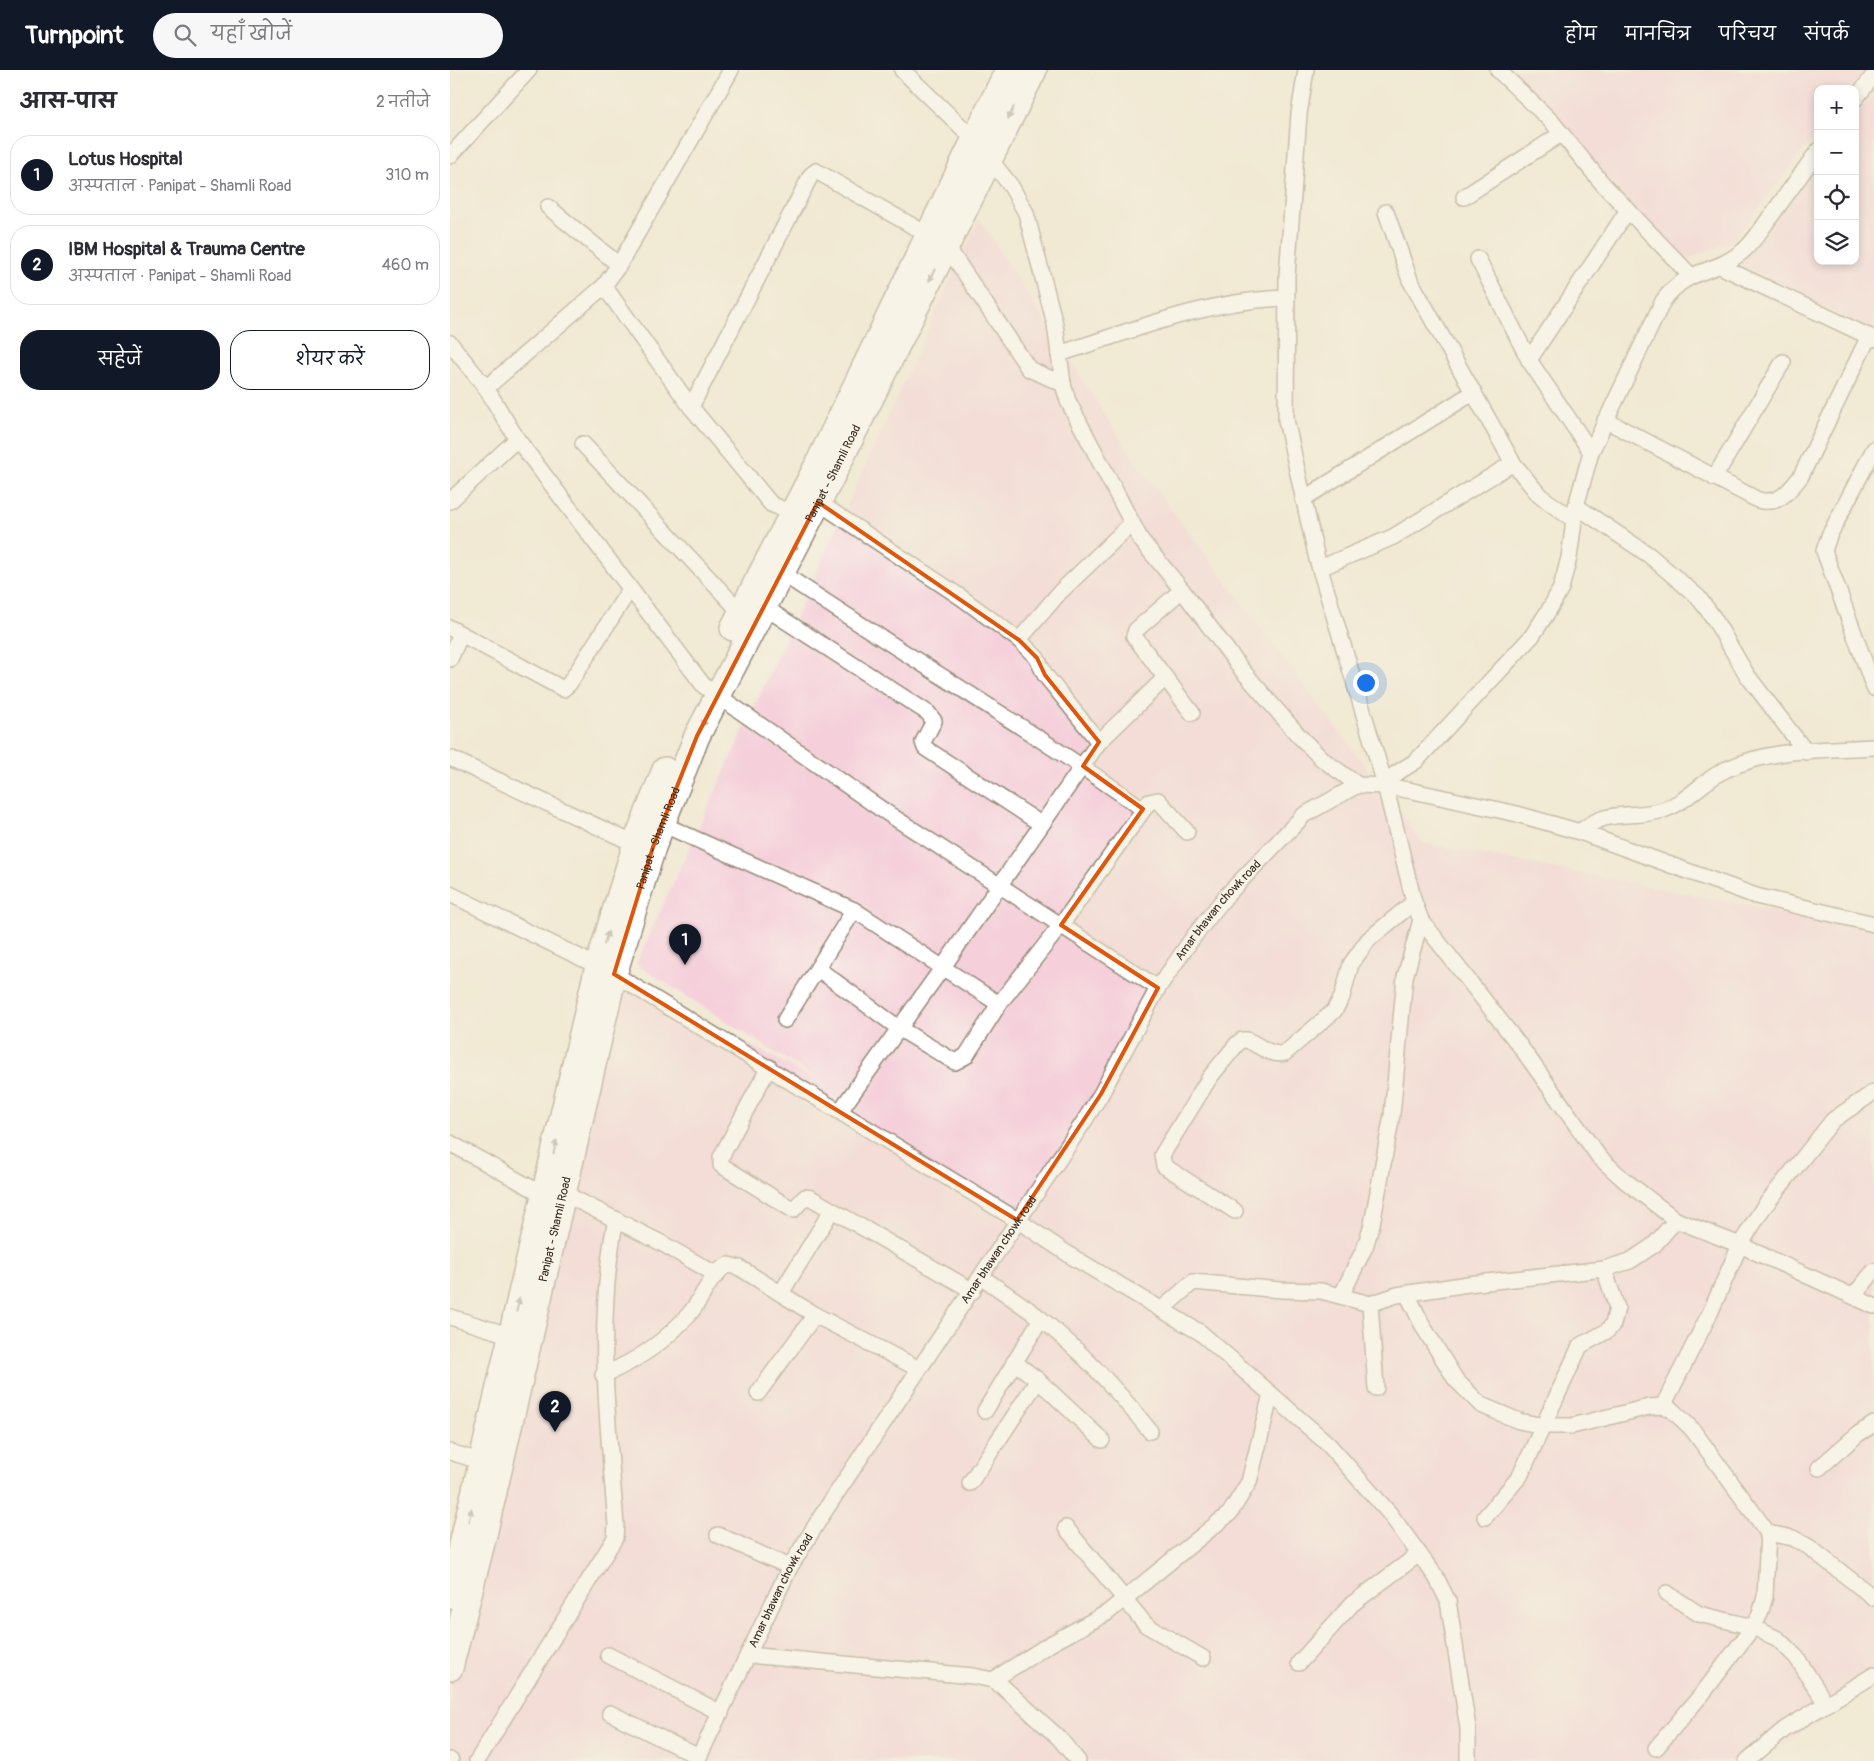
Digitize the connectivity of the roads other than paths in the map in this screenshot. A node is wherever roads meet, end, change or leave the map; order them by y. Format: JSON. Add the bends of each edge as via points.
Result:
{"nodes":[{"id":1,"x":529,"y":70,"type":"edge"},
{"id":2,"x":732,"y":70,"type":"edge"},
{"id":3,"x":902,"y":70,"type":"edge"},
{"id":4,"x":1008,"y":70,"type":"edge"},
{"id":5,"x":1034,"y":70,"type":"edge"},
{"id":6,"x":1306,"y":70,"type":"edge"},
{"id":7,"x":1498,"y":70,"type":"edge"},
{"id":8,"x":1874,"y":75,"type":"edge"},
{"id":9,"x":1859,"y":94,"type":"edge"},
{"id":10,"x":1561,"y":134,"type":"junction"},
{"id":11,"x":974,"y":139,"type":"junction"},
{"id":12,"x":450,"y":156,"type":"edge"},
{"id":13,"x":1814,"y":157,"type":"edge"},
{"id":14,"x":991,"y":159,"type":"junction"},
{"id":15,"x":1464,"y":197,"type":"dead end"},
{"id":16,"x":548,"y":207,"type":"dead end"},
{"id":17,"x":1628,"y":210,"type":"junction"},
{"id":18,"x":1386,"y":212,"type":"dead end"},
{"id":19,"x":937,"y":240,"type":"junction"},
{"id":20,"x":1478,"y":259,"type":"dead end"},
{"id":21,"x":619,"y":265,"type":"junction"},
{"id":22,"x":1720,"y":266,"type":"junction"},
{"id":23,"x":1690,"y":275,"type":"junction"},
{"id":24,"x":604,"y":286,"type":"junction"},
{"id":25,"x":1287,"y":298,"type":"junction"},
{"id":26,"x":1872,"y":338,"type":"edge"},
{"id":27,"x":450,"y":342,"type":"edge"},
{"id":28,"x":1059,"y":354,"type":"junction"},
{"id":29,"x":1529,"y":360,"type":"junction"},
{"id":30,"x":1783,"y":362,"type":"dead end"},
{"id":31,"x":1063,"y":384,"type":"junction"},
{"id":32,"x":486,"y":388,"type":"junction"},
{"id":33,"x":1474,"y":392,"type":"junction"},
{"id":34,"x":691,"y":407,"type":"junction"},
{"id":35,"x":1605,"y":420,"type":"junction"},
{"id":36,"x":516,"y":439,"type":"junction"},
{"id":37,"x":583,"y":444,"type":"dead end"},
{"id":38,"x":1874,"y":449,"type":"edge"},
{"id":39,"x":1591,"y":452,"type":"junction"},
{"id":40,"x":1513,"y":463,"type":"junction"},
{"id":41,"x":1714,"y":478,"type":"junction"},
{"id":42,"x":1303,"y":499,"type":"junction"},
{"id":43,"x":450,"y":501,"type":"edge"},
{"id":44,"x":807,"y":512,"type":"junction"},
{"id":45,"x":1575,"y":513,"type":"junction"},
{"id":46,"x":1131,"y":524,"type":"junction"},
{"id":47,"x":1320,"y":568,"type":"junction"},
{"id":48,"x":782,"y":573,"type":"junction"},
{"id":49,"x":630,"y":589,"type":"junction"},
{"id":50,"x":1182,"y":590,"type":"junction"},
{"id":51,"x":753,"y":615,"type":"junction"},
{"id":52,"x":456,"y":631,"type":"edge"},
{"id":53,"x":1019,"y":640,"type":"junction"},
{"id":54,"x":450,"y":659,"type":"edge"},
{"id":55,"x":1164,"y":679,"type":"junction"},
{"id":56,"x":1874,"y":688,"type":"edge"},
{"id":57,"x":711,"y":691,"type":"junction"},
{"id":58,"x":1192,"y":713,"type":"dead end"},
{"id":59,"x":1099,"y":742,"type":"junction"},
{"id":60,"x":1874,"y":747,"type":"edge"},
{"id":61,"x":1806,"y":752,"type":"junction"},
{"id":62,"x":450,"y":758,"type":"edge"},
{"id":63,"x":1083,"y":766,"type":"junction"},
{"id":64,"x":1385,"y":784,"type":"junction"},
{"id":65,"x":1358,"y":785,"type":"junction"},
{"id":66,"x":1143,"y":809,"type":"junction"},
{"id":67,"x":662,"y":824,"type":"junction"},
{"id":68,"x":1041,"y":824,"type":"junction"},
{"id":69,"x":1187,"y":832,"type":"dead end"},
{"id":70,"x":1580,"y":832,"type":"junction"},
{"id":71,"x":635,"y":844,"type":"junction"},
{"id":72,"x":1001,"y":884,"type":"junction"},
{"id":73,"x":450,"y":894,"type":"edge"},
{"id":74,"x":1414,"y":902,"type":"junction"},
{"id":75,"x":854,"y":910,"type":"junction"},
{"id":76,"x":1421,"y":920,"type":"junction"},
{"id":77,"x":1061,"y":924,"type":"junction"},
{"id":78,"x":1874,"y":924,"type":"edge"},
{"id":79,"x":943,"y":968,"type":"junction"},
{"id":80,"x":818,"y":969,"type":"junction"},
{"id":81,"x":606,"y":970,"type":"junction"},
{"id":82,"x":1158,"y":988,"type":"junction"},
{"id":83,"x":999,"y":1004,"type":"junction"},
{"id":84,"x":785,"y":1020,"type":"dead end"},
{"id":85,"x":900,"y":1028,"type":"junction"},
{"id":86,"x":769,"y":1067,"type":"junction"},
{"id":87,"x":1874,"y":1092,"type":"edge"},
{"id":88,"x":840,"y":1111,"type":"junction"},
{"id":89,"x":450,"y":1142,"type":"edge"},
{"id":90,"x":554,"y":1194,"type":"junction"},
{"id":91,"x":832,"y":1210,"type":"junction"},
{"id":92,"x":1235,"y":1211,"type":"dead end"},
{"id":93,"x":616,"y":1219,"type":"junction"},
{"id":94,"x":1017,"y":1220,"type":"junction"},
{"id":95,"x":1676,"y":1220,"type":"junction"},
{"id":96,"x":1740,"y":1245,"type":"junction"},
{"id":97,"x":1604,"y":1269,"type":"junction"},
{"id":98,"x":1874,"y":1271,"type":"edge"},
{"id":99,"x":716,"y":1275,"type":"junction"},
{"id":100,"x":982,"y":1277,"type":"junction"},
{"id":101,"x":973,"y":1291,"type":"junction"},
{"id":102,"x":781,"y":1293,"type":"junction"},
{"id":103,"x":1407,"y":1294,"type":"junction"},
{"id":104,"x":1854,"y":1295,"type":"junction"},
{"id":105,"x":1341,"y":1296,"type":"junction"},
{"id":106,"x":1370,"y":1304,"type":"junction"},
{"id":107,"x":1874,"y":1306,"type":"edge"},
{"id":108,"x":1162,"y":1310,"type":"junction"},
{"id":109,"x":815,"y":1315,"type":"junction"},
{"id":110,"x":450,"y":1317,"type":"edge"},
{"id":111,"x":1041,"y":1319,"type":"junction"},
{"id":112,"x":512,"y":1336,"type":"junction"},
{"id":113,"x":1014,"y":1362,"type":"junction"},
{"id":114,"x":919,"y":1370,"type":"junction"},
{"id":115,"x":604,"y":1375,"type":"junction"},
{"id":116,"x":1038,"y":1380,"type":"junction"},
{"id":117,"x":1376,"y":1388,"type":"dead end"},
{"id":118,"x":758,"y":1393,"type":"dead end"},
{"id":119,"x":1271,"y":1394,"type":"junction"},
{"id":120,"x":1663,"y":1406,"type":"junction"},
{"id":121,"x":984,"y":1411,"type":"dead end"},
{"id":122,"x":1874,"y":1424,"type":"edge"},
{"id":123,"x":1544,"y":1426,"type":"junction"},
{"id":124,"x":1150,"y":1431,"type":"dead end"},
{"id":125,"x":1102,"y":1440,"type":"dead end"},
{"id":126,"x":450,"y":1452,"type":"edge"},
{"id":127,"x":483,"y":1462,"type":"junction"},
{"id":128,"x":1819,"y":1468,"type":"dead end"},
{"id":129,"x":970,"y":1483,"type":"dead end"},
{"id":130,"x":1486,"y":1517,"type":"dead end"},
{"id":131,"x":1066,"y":1528,"type":"dead end"},
{"id":132,"x":1768,"y":1533,"type":"junction"},
{"id":133,"x":718,"y":1535,"type":"dead end"},
{"id":134,"x":1419,"y":1554,"type":"junction"},
{"id":135,"x":790,"y":1567,"type":"junction"},
{"id":136,"x":1667,"y":1593,"type":"dead end"},
{"id":137,"x":450,"y":1596,"type":"edge"},
{"id":138,"x":1874,"y":1598,"type":"edge"},
{"id":139,"x":1126,"y":1599,"type":"junction"},
{"id":140,"x":1753,"y":1627,"type":"junction"},
{"id":141,"x":608,"y":1655,"type":"dead end"},
{"id":142,"x":748,"y":1655,"type":"junction"},
{"id":143,"x":1202,"y":1658,"type":"dead end"},
{"id":144,"x":1299,"y":1663,"type":"dead end"},
{"id":145,"x":450,"y":1668,"type":"edge"},
{"id":146,"x":1874,"y":1676,"type":"edge"},
{"id":147,"x":993,"y":1680,"type":"junction"},
{"id":148,"x":1826,"y":1704,"type":"junction"},
{"id":149,"x":610,"y":1713,"type":"dead end"},
{"id":150,"x":721,"y":1714,"type":"junction"},
{"id":151,"x":1656,"y":1748,"type":"dead end"},
{"id":152,"x":698,"y":1759,"type":"edge"},
{"id":153,"x":1464,"y":1759,"type":"edge"},
{"id":154,"x":477,"y":1761,"type":"edge"},
{"id":155,"x":1078,"y":1761,"type":"edge"},
{"id":156,"x":1747,"y":1761,"type":"edge"}],
"edges":[{"from":1,"to":12,"type":"street"},
{"from":2,"to":21,"type":"street"},
{"from":3,"to":11,"type":"street"},
{"from":4,"to":11,"type":"highway","name":"Panipat - Shamli Road"},
{"from":5,"to":14,"type":"highway","name":"Panipat - Shamli Road","one_way":true},
{"from":6,"to":25,"type":"street","via":[[1299,114]]},
{"from":7,"to":10,"type":"street"},
{"from":8,"to":9,"type":"street"},
{"from":10,"to":15,"type":"street"},
{"from":10,"to":17,"type":"street"},
{"from":11,"to":14,"type":"street"},
{"from":11,"to":19,"type":"highway","name":"Panipat - Shamli Road"},
{"from":13,"to":22,"type":"street","via":[[1752,243]]},
{"from":14,"to":19,"type":"highway","name":"Panipat - Shamli Road"},
{"from":14,"to":28,"type":"street","via":[[1026,213],[1055,324]]},
{"from":16,"to":21,"type":"street"},
{"from":17,"to":23,"type":"street"},
{"from":17,"to":29,"type":"street"},
{"from":18,"to":33,"type":"street","via":[[1410,280]]},
{"from":19,"to":31,"type":"street","via":[[1029,369]]},
{"from":19,"to":34,"type":"street","via":[[824,173],[813,172]]},
{"from":19,"to":44,"type":"highway","name":"Panipat - Shamli Road"},
{"from":20,"to":29,"type":"street"},
{"from":21,"to":24,"type":"street"},
{"from":22,"to":23,"type":"street"},
{"from":22,"to":26,"type":"street"},
{"from":23,"to":35,"type":"street","via":[[1676,284],[1663,300]]},
{"from":24,"to":32,"type":"street"},
{"from":24,"to":34,"type":"street"},
{"from":25,"to":28,"type":"street","via":[[1204,308]]},
{"from":25,"to":42,"type":"street","via":[[1286,420]]},
{"from":26,"to":41,"type":"street","via":[[1801,476],[1788,493],[1777,501],[1766,503]]},
{"from":27,"to":32,"type":"street"},
{"from":28,"to":31,"type":"street"},
{"from":29,"to":39,"type":"street"},
{"from":30,"to":41,"type":"street"},
{"from":31,"to":46,"type":"street","via":[[1075,417]]},
{"from":32,"to":36,"type":"street"},
{"from":33,"to":40,"type":"street"},
{"from":33,"to":42,"type":"street"},
{"from":34,"to":44,"type":"street","via":[[771,504]]},
{"from":35,"to":39,"type":"street"},
{"from":35,"to":41,"type":"street"},
{"from":36,"to":43,"type":"street"},
{"from":36,"to":49,"type":"street"},
{"from":37,"to":51,"type":"street"},
{"from":38,"to":56,"type":"street","via":[[1828,536],[1824,551]]},
{"from":39,"to":45,"type":"street"},
{"from":40,"to":45,"type":"street","via":[[1540,496]]},
{"from":40,"to":47,"type":"street","via":[[1406,530]]},
{"from":42,"to":47,"type":"street"},
{"from":44,"to":48,"type":"highway","name":"Panipat - Shamli Road","one_way":true},
{"from":44,"to":51,"type":"highway","name":"Panipat - Shamli Road"},
{"from":44,"to":53,"type":"street","via":[[962,598]]},
{"from":45,"to":61,"type":"street","via":[[1649,555],[1698,597],[1747,674]]},
{"from":45,"to":64,"type":"street","via":[[1561,588],[1532,636],[1416,761]]},
{"from":46,"to":50,"type":"street"},
{"from":46,"to":53,"type":"street","via":[[1060,592]]},
{"from":47,"to":64,"type":"street"},
{"from":48,"to":51,"type":"highway","name":"Panipat - Shamli Road"},
{"from":48,"to":63,"type":"street"},
{"from":49,"to":52,"type":"street","via":[[563,689]]},
{"from":49,"to":57,"type":"street"},
{"from":50,"to":55,"type":"street","via":[[1136,630],[1134,636]]},
{"from":50,"to":65,"type":"street","via":[[1242,670],[1299,736],[1322,759]]},
{"from":51,"to":57,"type":"highway","name":"Panipat - Shamli Road"},
{"from":51,"to":68,"type":"street","via":[[928,713],[934,721],[923,742],[925,748]]},
{"from":52,"to":54,"type":"street"},
{"from":53,"to":59,"type":"street","via":[[1037,658],[1045,675]]},
{"from":55,"to":58,"type":"street"},
{"from":55,"to":59,"type":"street"},
{"from":57,"to":67,"type":"highway","name":"Panipat - Shamli Road","one_way":true},
{"from":57,"to":71,"type":"highway","name":"Panipat - Shamli Road","via":[[681,730]]},
{"from":57,"to":72,"type":"street","via":[[881,809]]},
{"from":59,"to":63,"type":"street"},
{"from":60,"to":61,"type":"street"},
{"from":61,"to":70,"type":"street","via":[[1772,756],[1727,769],[1681,801],[1662,810],[1616,814],[1592,822]]},
{"from":62,"to":71,"type":"street"},
{"from":63,"to":66,"type":"street"},
{"from":63,"to":68,"type":"street"},
{"from":64,"to":65,"type":"street"},
{"from":64,"to":70,"type":"street"},
{"from":64,"to":74,"type":"street"},
{"from":65,"to":82,"type":"street","name":"Amar bhawan chowk road","via":[[1319,805],[1296,823],[1226,896]]},
{"from":66,"to":69,"type":"street","via":[[1151,801],[1158,800]]},
{"from":66,"to":77,"type":"street"},
{"from":67,"to":75,"type":"street"},
{"from":67,"to":81,"type":"highway","name":"Panipat - Shamli Road"},
{"from":68,"to":72,"type":"street"},
{"from":70,"to":78,"type":"street","via":[[1756,896]]},
{"from":81,"to":71,"type":"highway","name":"Panipat - Shamli Road","one_way":true},
{"from":72,"to":77,"type":"street"},
{"from":72,"to":79,"type":"street"},
{"from":73,"to":81,"type":"street"},
{"from":74,"to":76,"type":"street"},
{"from":74,"to":92,"type":"street","via":[[1368,940],[1351,964],[1339,1004],[1315,1029],[1280,1055],[1247,1040],[1237,1044],[1210,1076],[1162,1155],[1164,1166]]},
{"from":75,"to":79,"type":"street"},
{"from":75,"to":80,"type":"street"},
{"from":76,"to":95,"type":"street","via":[[1520,1046],[1599,1157]]},
{"from":76,"to":105,"type":"street","via":[[1405,978],[1392,1114],[1372,1224],[1365,1247]]},
{"from":77,"to":82,"type":"street"},
{"from":77,"to":83,"type":"street"},
{"from":79,"to":83,"type":"street"},
{"from":79,"to":85,"type":"street"},
{"from":80,"to":84,"type":"street"},
{"from":80,"to":85,"type":"street"},
{"from":81,"to":86,"type":"street"},
{"from":81,"to":90,"type":"highway","name":"Panipat - Shamli Road"},
{"from":82,"to":94,"type":"street","name":"Amar bhawan chowk road","via":[[1101,1094]]},
{"from":83,"to":85,"type":"street","via":[[966,1056],[955,1062]]},
{"from":85,"to":88,"type":"street"},
{"from":86,"to":88,"type":"street"},
{"from":86,"to":91,"type":"street","via":[[721,1157],[721,1165],[793,1210],[808,1196]]},
{"from":87,"to":96,"type":"street","via":[[1833,1120],[1762,1208]]},
{"from":88,"to":94,"type":"street"},
{"from":89,"to":90,"type":"street"},
{"from":90,"to":93,"type":"street"},
{"from":112,"to":90,"type":"highway","name":"Panipat - Shamli Road","one_way":true},
{"from":90,"to":145,"type":"highway","name":"Panipat - Shamli Road","via":[[483,1538]]},
{"from":91,"to":101,"type":"street"},
{"from":91,"to":102,"type":"street"},
{"from":93,"to":99,"type":"street"},
{"from":93,"to":115,"type":"street","via":[[607,1259]]},
{"from":94,"to":100,"type":"street","name":"Amar bhawan chowk road"},
{"from":94,"to":108,"type":"street"},
{"from":95,"to":96,"type":"street"},
{"from":95,"to":97,"type":"street","via":[[1654,1245],[1630,1261]]},
{"from":96,"to":104,"type":"street"},
{"from":96,"to":120,"type":"street"},
{"from":97,"to":103,"type":"street"},
{"from":97,"to":123,"type":"street","via":[[1617,1308],[1615,1317],[1607,1330],[1580,1346]]},
{"from":98,"to":104,"type":"street"},
{"from":99,"to":102,"type":"street","via":[[724,1266],[732,1265]]},
{"from":99,"to":115,"type":"street","via":[[692,1311],[672,1333],[650,1351]]},
{"from":100,"to":101,"type":"street","name":"Amar bhawan chowk road"},
{"from":100,"to":111,"type":"street"},
{"from":101,"to":114,"type":"street","name":"Amar bhawan chowk road"},
{"from":102,"to":109,"type":"street"},
{"from":103,"to":106,"type":"street"},
{"from":103,"to":123,"type":"street","via":[[1456,1380],[1481,1405],[1519,1421]]},
{"from":104,"to":107,"type":"street"},
{"from":105,"to":106,"type":"street"},
{"from":105,"to":108,"type":"street","via":[[1321,1291],[1193,1282]]},
{"from":106,"to":117,"type":"street"},
{"from":108,"to":119,"type":"street","via":[[1201,1333]]},
{"from":109,"to":114,"type":"street"},
{"from":109,"to":118,"type":"street"},
{"from":110,"to":112,"type":"street"},
{"from":111,"to":113,"type":"street"},
{"from":111,"to":124,"type":"street","via":[[1127,1402]]},
{"from":112,"to":127,"type":"highway","name":"Panipat - Shamli Road"},
{"from":113,"to":116,"type":"street"},
{"from":113,"to":121,"type":"street"},
{"from":114,"to":135,"type":"street","name":"Amar bhawan chowk road"},
{"from":115,"to":154,"type":"street","via":[[615,1538]]},
{"from":116,"to":125,"type":"street"},
{"from":116,"to":129,"type":"street"},
{"from":119,"to":134,"type":"street","via":[[1328,1444],[1390,1514]]},
{"from":119,"to":139,"type":"street","via":[[1249,1482],[1230,1513]]},
{"from":120,"to":123,"type":"street","via":[[1572,1426]]},
{"from":120,"to":132,"type":"street","via":[[1678,1414],[1692,1429]]},
{"from":122,"to":128,"type":"street"},
{"from":123,"to":130,"type":"street","via":[[1520,1476]]},
{"from":126,"to":127,"type":"street"},
{"from":137,"to":127,"type":"highway","name":"Panipat - Shamli Road","one_way":true},
{"from":131,"to":139,"type":"street"},
{"from":132,"to":138,"type":"street","via":[[1793,1538],[1809,1547]]},
{"from":132,"to":140,"type":"street","via":[[1765,1597]]},
{"from":133,"to":135,"type":"street"},
{"from":134,"to":144,"type":"street","via":[[1352,1604]]},
{"from":134,"to":153,"type":"street","via":[[1448,1601],[1468,1728]]},
{"from":135,"to":142,"type":"street","name":"Amar bhawan chowk road"},
{"from":136,"to":140,"type":"street","via":[[1699,1614]]},
{"from":139,"to":143,"type":"street","via":[[1146,1625]]},
{"from":139,"to":147,"type":"street"},
{"from":140,"to":148,"type":"street","via":[[1788,1647]]},
{"from":140,"to":151,"type":"street"},
{"from":141,"to":150,"type":"street"},
{"from":142,"to":147,"type":"street"},
{"from":142,"to":150,"type":"street","name":"Amar bhawan chowk road"},
{"from":146,"to":148,"type":"street"},
{"from":147,"to":155,"type":"street","via":[[1059,1738]]},
{"from":148,"to":156,"type":"street","via":[[1785,1729]]},
{"from":149,"to":152,"type":"street"},
{"from":150,"to":152,"type":"street","name":"Amar bhawan chowk road"}]}
